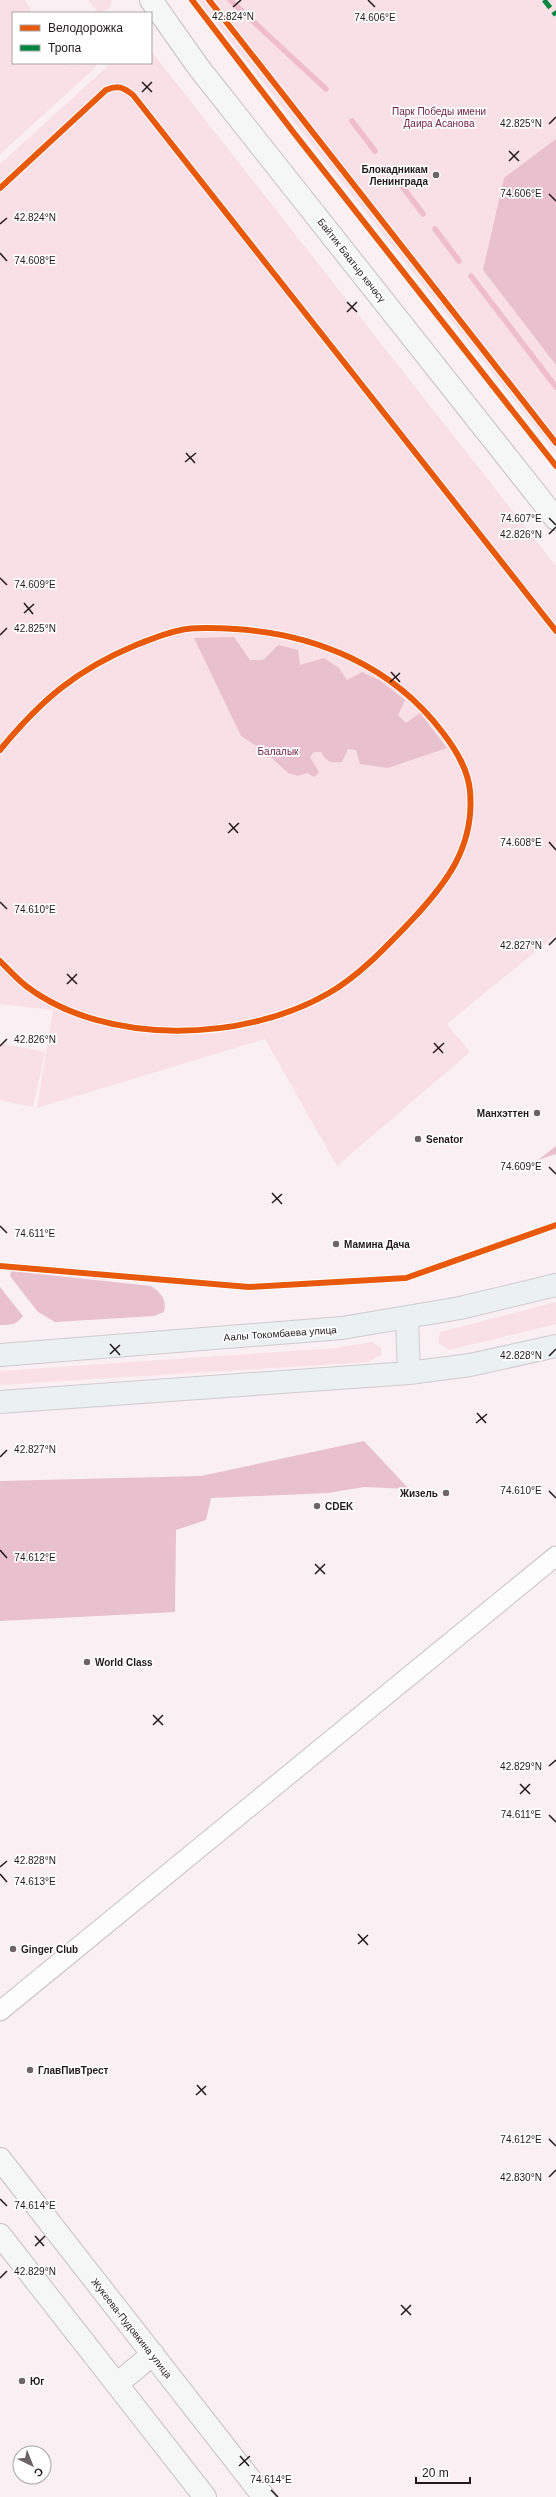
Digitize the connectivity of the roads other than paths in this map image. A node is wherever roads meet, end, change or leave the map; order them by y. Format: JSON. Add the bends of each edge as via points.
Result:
{"nodes":[{"id":1,"x":151,"y":0,"type":"edge"},
{"id":2,"x":556,"y":519,"type":"edge"},
{"id":3,"x":556,"y":1285,"type":"edge"},
{"id":4,"x":407,"y":1318,"type":"junction"},
{"id":5,"x":556,"y":1346,"type":"edge"},
{"id":6,"x":0,"y":1355,"type":"edge"},
{"id":7,"x":409,"y":1373,"type":"junction"},
{"id":8,"x":0,"y":1402,"type":"edge"},
{"id":9,"x":556,"y":1556,"type":"edge"},
{"id":10,"x":0,"y":2011,"type":"edge"},
{"id":11,"x":0,"y":2160,"type":"edge"},
{"id":12,"x":0,"y":2236,"type":"edge"},
{"id":13,"x":153,"y":2354,"type":"junction"},
{"id":14,"x":117,"y":2384,"type":"junction"},
{"id":15,"x":205,"y":2497,"type":"edge"},
{"id":16,"x":264,"y":2497,"type":"edge"}],
"edges":[{"from":1,"to":2,"type":"main road","name":"Байтик Баатыр көчөсү","via":[[199,68]]},
{"from":3,"to":4,"type":"main road","name":"Аалы Токомбаева улица"},
{"from":4,"to":6,"type":"main road","name":"Аалы Токомбаева улица","via":[[342,1328]]},
{"from":4,"to":7,"type":"main road"},
{"from":5,"to":7,"type":"main road","via":[[470,1365]]},
{"from":7,"to":8,"type":"main road"},
{"from":9,"to":10,"type":"street"},
{"from":11,"to":13,"type":"main road","name":"Жукеева-Пудовкина улица"},
{"from":12,"to":14,"type":"main road"},
{"from":13,"to":14,"type":"main road"},
{"from":13,"to":16,"type":"main road","name":"Жукеева-Пудовкина улица"},
{"from":14,"to":15,"type":"main road"}]}
